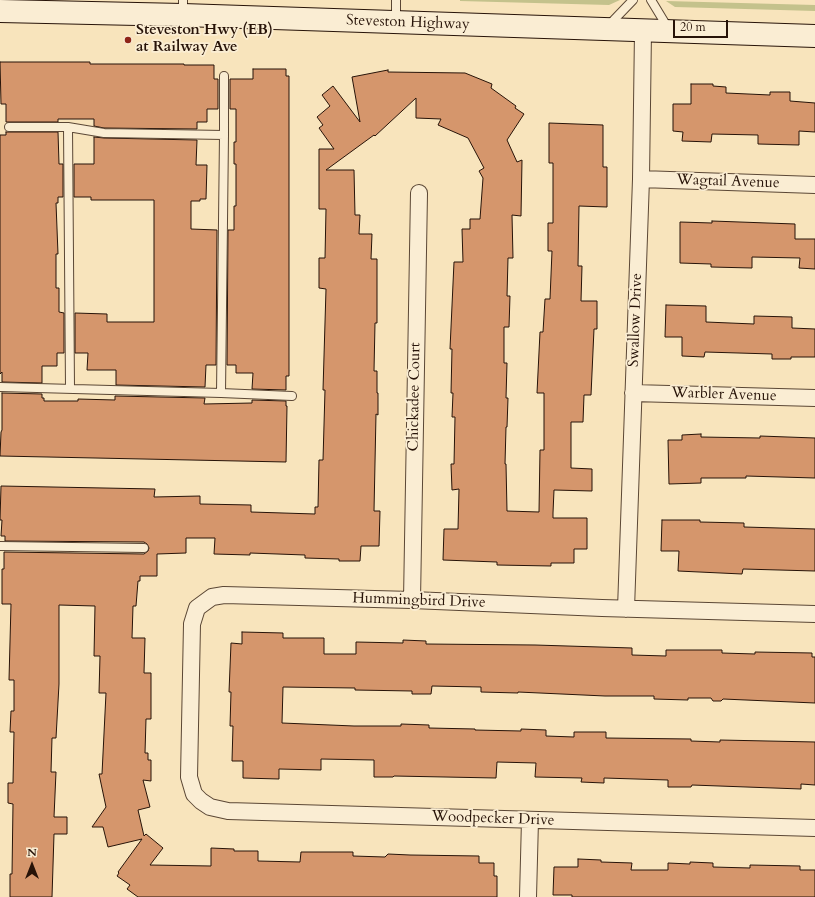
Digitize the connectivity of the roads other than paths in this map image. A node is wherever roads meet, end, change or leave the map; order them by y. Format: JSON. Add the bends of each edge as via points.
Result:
{"nodes":[{"id":1,"x":396,"y":0,"type":"edge"},
{"id":2,"x":633,"y":0,"type":"edge"},
{"id":3,"x":651,"y":0,"type":"edge"},
{"id":4,"x":183,"y":8,"type":"edge"},
{"id":5,"x":0,"y":11,"type":"edge"},
{"id":6,"x":396,"y":23,"type":"junction"},
{"id":7,"x":605,"y":30,"type":"junction"},
{"id":8,"x":643,"y":31,"type":"junction"},
{"id":9,"x":671,"y":32,"type":"junction"},
{"id":10,"x":815,"y":36,"type":"edge"},
{"id":11,"x":224,"y":76,"type":"dead end"},
{"id":12,"x":9,"y":127,"type":"dead end"},
{"id":13,"x":68,"y":127,"type":"junction"},
{"id":14,"x":224,"y":135,"type":"junction"},
{"id":15,"x":641,"y":179,"type":"junction"},
{"id":16,"x":815,"y":185,"type":"edge"},
{"id":17,"x":419,"y":193,"type":"dead end"},
{"id":18,"x":0,"y":387,"type":"edge"},
{"id":19,"x":70,"y":388,"type":"junction"},
{"id":20,"x":221,"y":392,"type":"junction"},
{"id":21,"x":633,"y":392,"type":"junction"},
{"id":22,"x":292,"y":396,"type":"dead end"},
{"id":23,"x":815,"y":398,"type":"edge"},
{"id":24,"x":0,"y":546,"type":"edge"},
{"id":25,"x":144,"y":548,"type":"dead end"},
{"id":26,"x":412,"y":600,"type":"junction"},
{"id":27,"x":626,"y":608,"type":"junction"},
{"id":28,"x":815,"y":614,"type":"edge"},
{"id":29,"x":189,"y":777,"type":"joint"},
{"id":30,"x":530,"y":820,"type":"junction"},
{"id":31,"x":815,"y":828,"type":"edge"},
{"id":32,"x":528,"y":897,"type":"edge"}],
"edges":[{"from":1,"to":6,"type":"lane"},
{"from":2,"to":7,"type":"lane"},
{"from":3,"to":9,"type":"lane"},
{"from":4,"to":5,"type":"main road","name":"Steveston Highway"},
{"from":4,"to":6,"type":"main road","name":"Steveston Highway"},
{"from":6,"to":7,"type":"main road","name":"Steveston Highway"},
{"from":7,"to":8,"type":"main road","name":"Steveston Highway"},
{"from":8,"to":9,"type":"main road","name":"Steveston Highway"},
{"from":8,"to":15,"type":"street","name":"Swallow Drive"},
{"from":9,"to":10,"type":"main road","name":"Steveston Highway"},
{"from":11,"to":14,"type":"lane"},
{"from":12,"to":13,"type":"lane"},
{"from":13,"to":14,"type":"lane","via":[[104,133]]},
{"from":13,"to":19,"type":"lane"},
{"from":14,"to":20,"type":"lane"},
{"from":15,"to":16,"type":"street","name":"Wagtail Avenue"},
{"from":15,"to":21,"type":"street","name":"Swallow Drive"},
{"from":17,"to":26,"type":"street","name":"Chickadee Court"},
{"from":18,"to":19,"type":"lane"},
{"from":19,"to":20,"type":"lane"},
{"from":20,"to":22,"type":"lane"},
{"from":21,"to":23,"type":"street","name":"Warbler Avenue"},
{"from":21,"to":27,"type":"street","name":"Swallow Drive"},
{"from":24,"to":25,"type":"lane"},
{"from":26,"to":27,"type":"street","name":"Hummingbird Drive"},
{"from":26,"to":29,"type":"street","name":"Hummingbird Drive","via":[[224,595],[212,597],[204,602],[197,608],[192,624]]},
{"from":27,"to":28,"type":"street","name":"Hummingbird Drive"},
{"from":29,"to":30,"type":"street","name":"Woodpecker Drive","via":[[194,794],[201,801],[228,811]]},
{"from":30,"to":31,"type":"street","name":"Woodpecker Drive"},
{"from":30,"to":32,"type":"street"}]}
